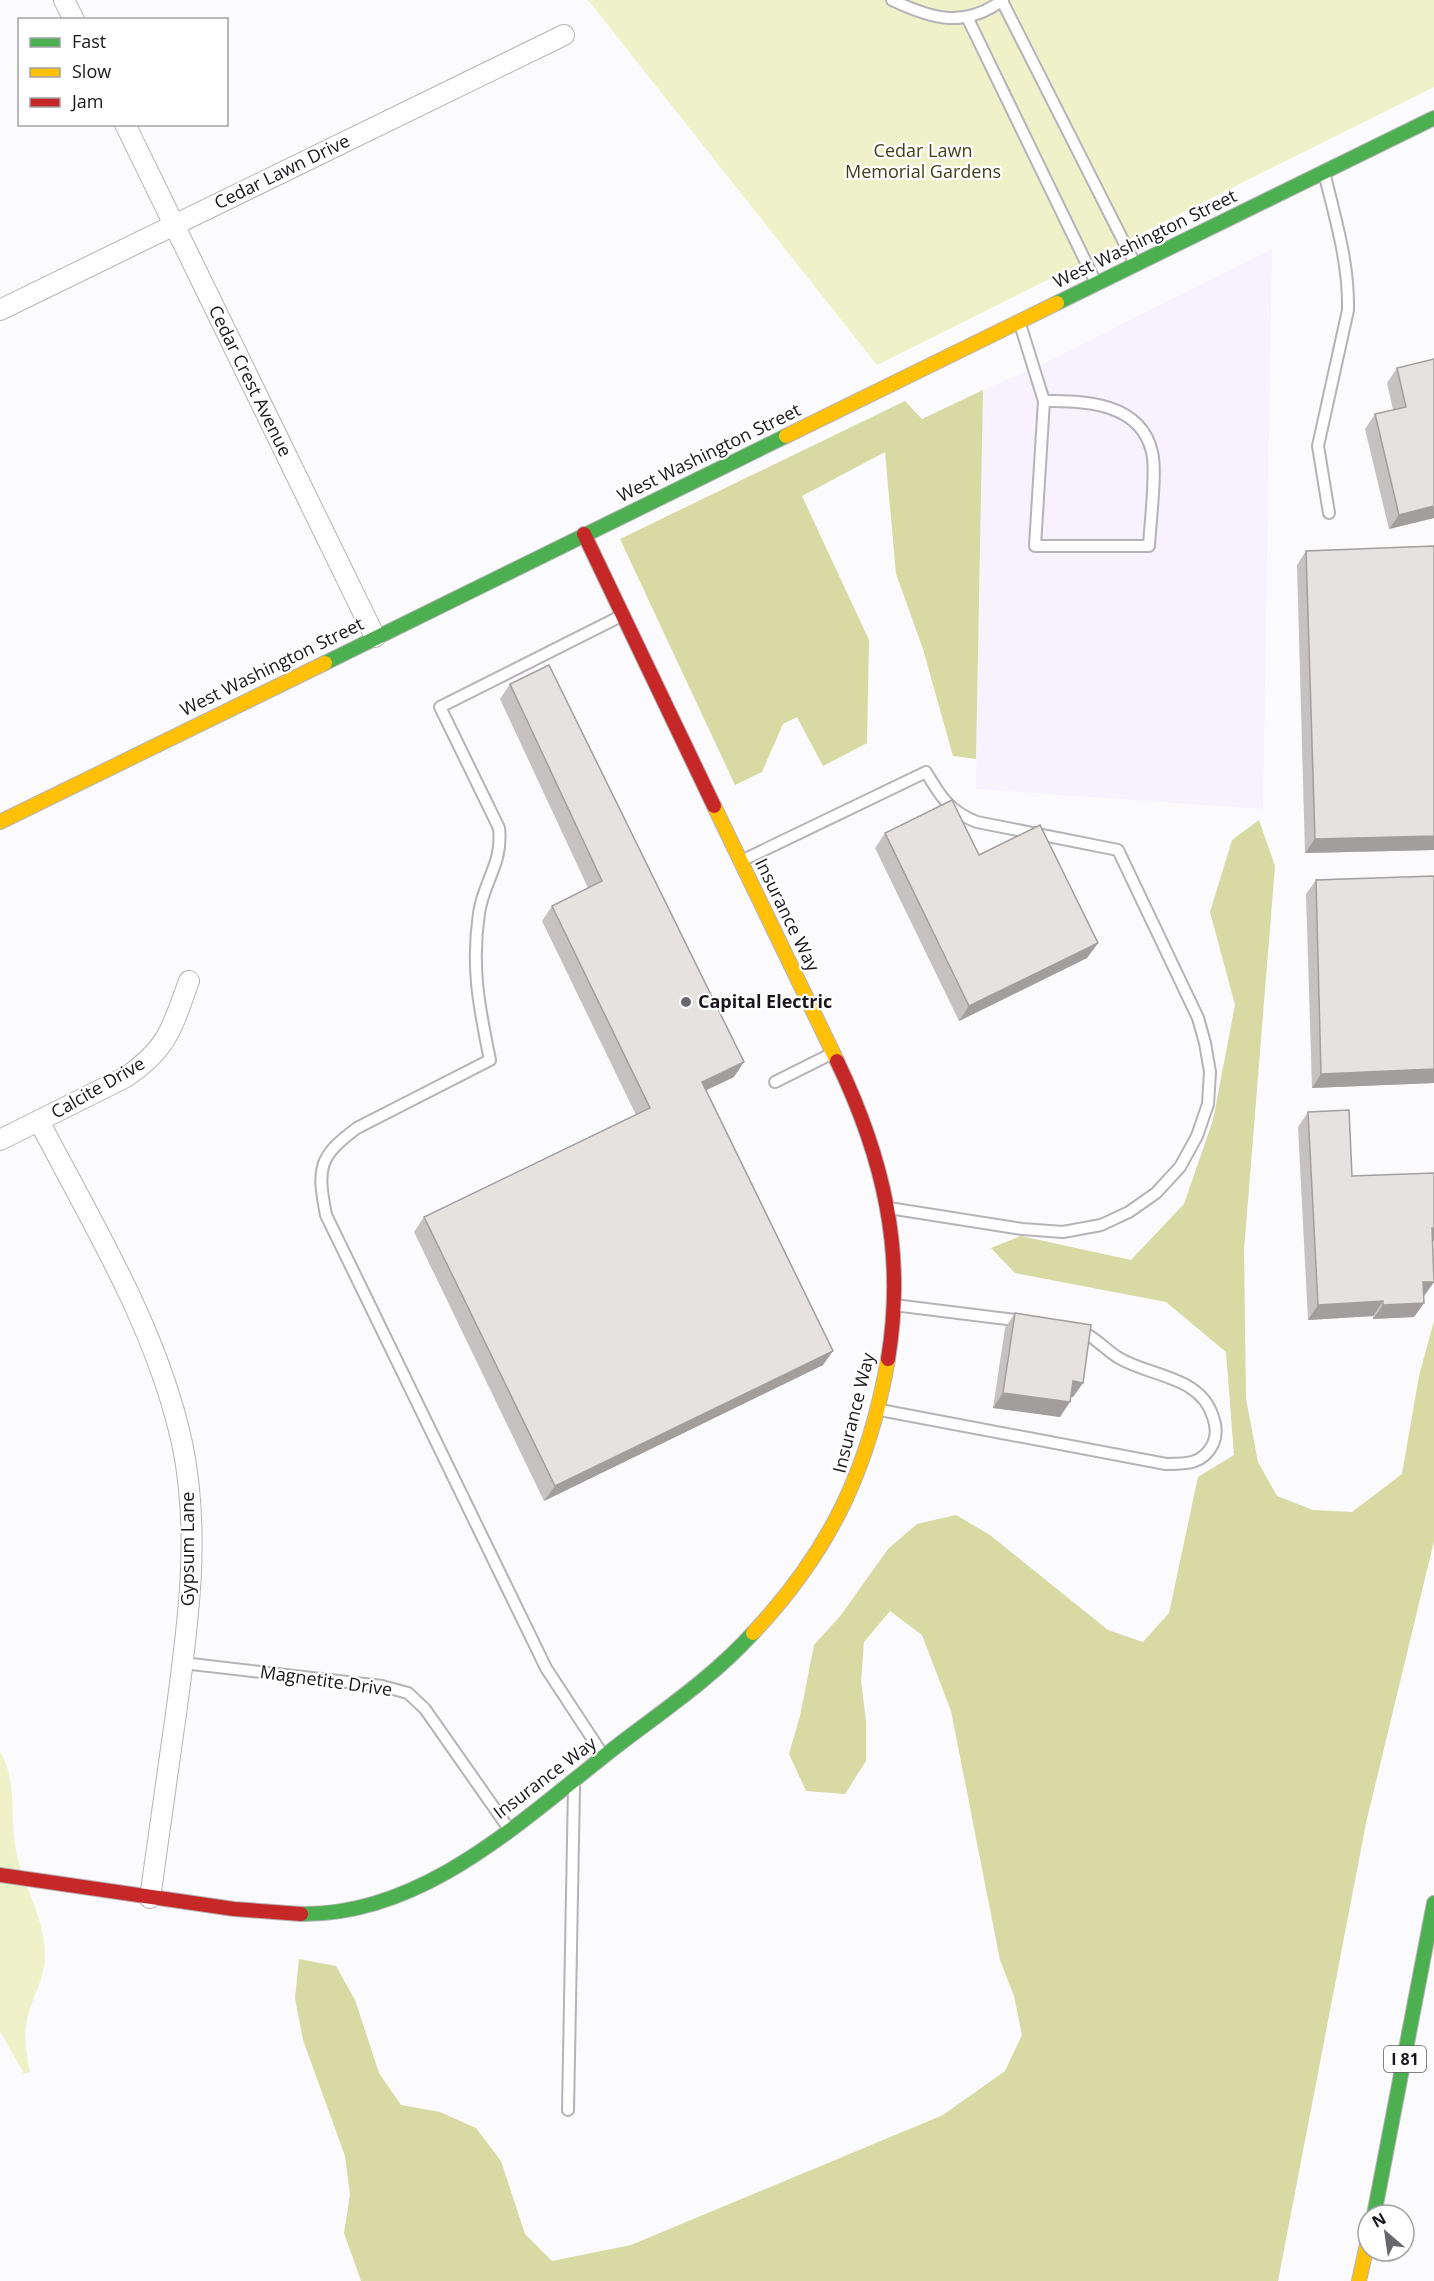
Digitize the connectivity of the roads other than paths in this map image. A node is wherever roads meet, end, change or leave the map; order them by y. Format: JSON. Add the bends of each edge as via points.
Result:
{"nodes":[{"id":1,"x":64,"y":0,"type":"edge"},
{"id":2,"x":892,"y":0,"type":"edge"},
{"id":3,"x":1003,"y":1,"type":"edge"},
{"id":4,"x":73,"y":18,"type":"edge"},
{"id":5,"x":968,"y":19,"type":"junction"},
{"id":6,"x":564,"y":35,"type":"dead end"},
{"id":7,"x":1434,"y":118,"type":"edge"},
{"id":8,"x":126,"y":126,"type":"edge"},
{"id":9,"x":1323,"y":172,"type":"junction"},
{"id":10,"x":174,"y":225,"type":"junction"},
{"id":11,"x":1136,"y":264,"type":"junction"},
{"id":12,"x":1096,"y":283,"type":"junction"},
{"id":13,"x":0,"y":310,"type":"edge"},
{"id":14,"x":1018,"y":321,"type":"junction"},
{"id":15,"x":1044,"y":401,"type":"junction"},
{"id":16,"x":1329,"y":513,"type":"dead end"},
{"id":17,"x":584,"y":534,"type":"junction"},
{"id":18,"x":623,"y":615,"type":"junction"},
{"id":19,"x":375,"y":637,"type":"junction"},
{"id":20,"x":0,"y":822,"type":"edge"},
{"id":21,"x":741,"y":861,"type":"junction"},
{"id":22,"x":189,"y":981,"type":"dead end"},
{"id":23,"x":833,"y":1053,"type":"junction"},
{"id":24,"x":775,"y":1082,"type":"dead end"},
{"id":25,"x":39,"y":1121,"type":"junction"},
{"id":26,"x":0,"y":1140,"type":"edge"},
{"id":27,"x":889,"y":1208,"type":"junction"},
{"id":28,"x":894,"y":1305,"type":"junction"},
{"id":29,"x":1031,"y":1322,"type":"edge"},
{"id":30,"x":1066,"y":1327,"type":"edge"},
{"id":31,"x":876,"y":1410,"type":"junction"},
{"id":32,"x":183,"y":1663,"type":"junction"},
{"id":33,"x":603,"y":1757,"type":"junction"},
{"id":34,"x":574,"y":1781,"type":"junction"},
{"id":35,"x":509,"y":1829,"type":"junction"},
{"id":36,"x":0,"y":1875,"type":"edge"},
{"id":37,"x":150,"y":1898,"type":"junction"},
{"id":38,"x":1434,"y":1903,"type":"edge"},
{"id":39,"x":568,"y":2110,"type":"dead end"},
{"id":40,"x":1376,"y":2203,"type":"edge"},
{"id":41,"x":1363,"y":2263,"type":"edge"},
{"id":42,"x":1359,"y":2281,"type":"edge"}],
"edges":[{"from":1,"to":4,"type":"street"},
{"from":2,"to":5,"type":"lane","via":[[941,17]]},
{"from":3,"to":5,"type":"lane"},
{"from":3,"to":11,"type":"lane"},
{"from":5,"to":12,"type":"lane"},
{"from":6,"to":10,"type":"street","name":"Cedar Lawn Drive"},
{"from":7,"to":9,"type":"main road","name":"West Washington Street"},
{"from":8,"to":10,"type":"street","name":"Cedar Crest Avenue"},
{"from":9,"to":11,"type":"main road","name":"West Washington Street"},
{"from":9,"to":16,"type":"lane","via":[[1349,287],[1348,310],[1318,446]]},
{"from":10,"to":13,"type":"street","name":"Cedar Lawn Drive"},
{"from":10,"to":19,"type":"street","name":"Cedar Crest Avenue"},
{"from":11,"to":12,"type":"main road","name":"West Washington Street"},
{"from":12,"to":14,"type":"main road","name":"West Washington Street"},
{"from":14,"to":15,"type":"lane"},
{"from":14,"to":17,"type":"main road","name":"West Washington Street"},
{"from":15,"to":15,"type":"lane","via":[[1078,400],[1107,406],[1128,417],[1144,434],[1153,453],[1149,546],[1035,546]]},
{"from":17,"to":18,"type":"main road","name":"Insurance Way"},
{"from":17,"to":19,"type":"main road","name":"West Washington Street"},
{"from":18,"to":21,"type":"main road","name":"Insurance Way"},
{"from":18,"to":33,"type":"lane","via":[[440,707],[499,828],[501,848],[479,910],[474,967],[490,1060],[348,1135],[324,1159],[320,1185],[326,1215],[546,1668]]},
{"from":19,"to":20,"type":"main road","name":"West Washington Street"},
{"from":21,"to":23,"type":"main road","name":"Insurance Way"},
{"from":21,"to":27,"type":"lane","via":[[926,771],[944,802],[960,816],[1118,850],[1198,1018],[1210,1072],[1208,1104],[1197,1136],[1180,1167],[1156,1193],[1129,1212],[1101,1225],[1063,1232]]},
{"from":22,"to":25,"type":"street","name":"Calcite Drive","via":[[168,1038],[145,1064]]},
{"from":23,"to":24,"type":"lane"},
{"from":23,"to":27,"type":"main road","name":"Insurance Way","via":[[871,1143]]},
{"from":25,"to":26,"type":"street","name":"Calcite Drive"},
{"from":25,"to":32,"type":"street","name":"Gypsum Lane","via":[[142,1320],[165,1380],[182,1444],[192,1535]]},
{"from":27,"to":28,"type":"main road","name":"Insurance Way","via":[[895,1264]]},
{"from":28,"to":29,"type":"lane"},
{"from":28,"to":31,"type":"main road","name":"Insurance Way"},
{"from":30,"to":31,"type":"lane","via":[[1085,1332],[1117,1357],[1204,1396],[1215,1425],[1215,1439],[1208,1453],[1188,1464],[1166,1464]]},
{"from":31,"to":33,"type":"main road","name":"Insurance Way","via":[[852,1491],[822,1547],[783,1600],[741,1646],[698,1684]]},
{"from":32,"to":35,"type":"lane","name":"Magnetite Drive","via":[[371,1684],[408,1693],[425,1709]]},
{"from":32,"to":37,"type":"street","name":"Gypsum Lane"},
{"from":33,"to":34,"type":"main road","name":"Insurance Way"},
{"from":34,"to":35,"type":"main road","name":"Insurance Way"},
{"from":34,"to":39,"type":"lane"},
{"from":35,"to":37,"type":"main road","name":"Insurance Way","via":[[409,1892],[341,1912],[264,1913]]},
{"from":36,"to":37,"type":"main road","name":"Insurance Way"},
{"from":38,"to":40,"type":"main road","number":"I 81"},
{"from":41,"to":42,"type":"main road"}]}
